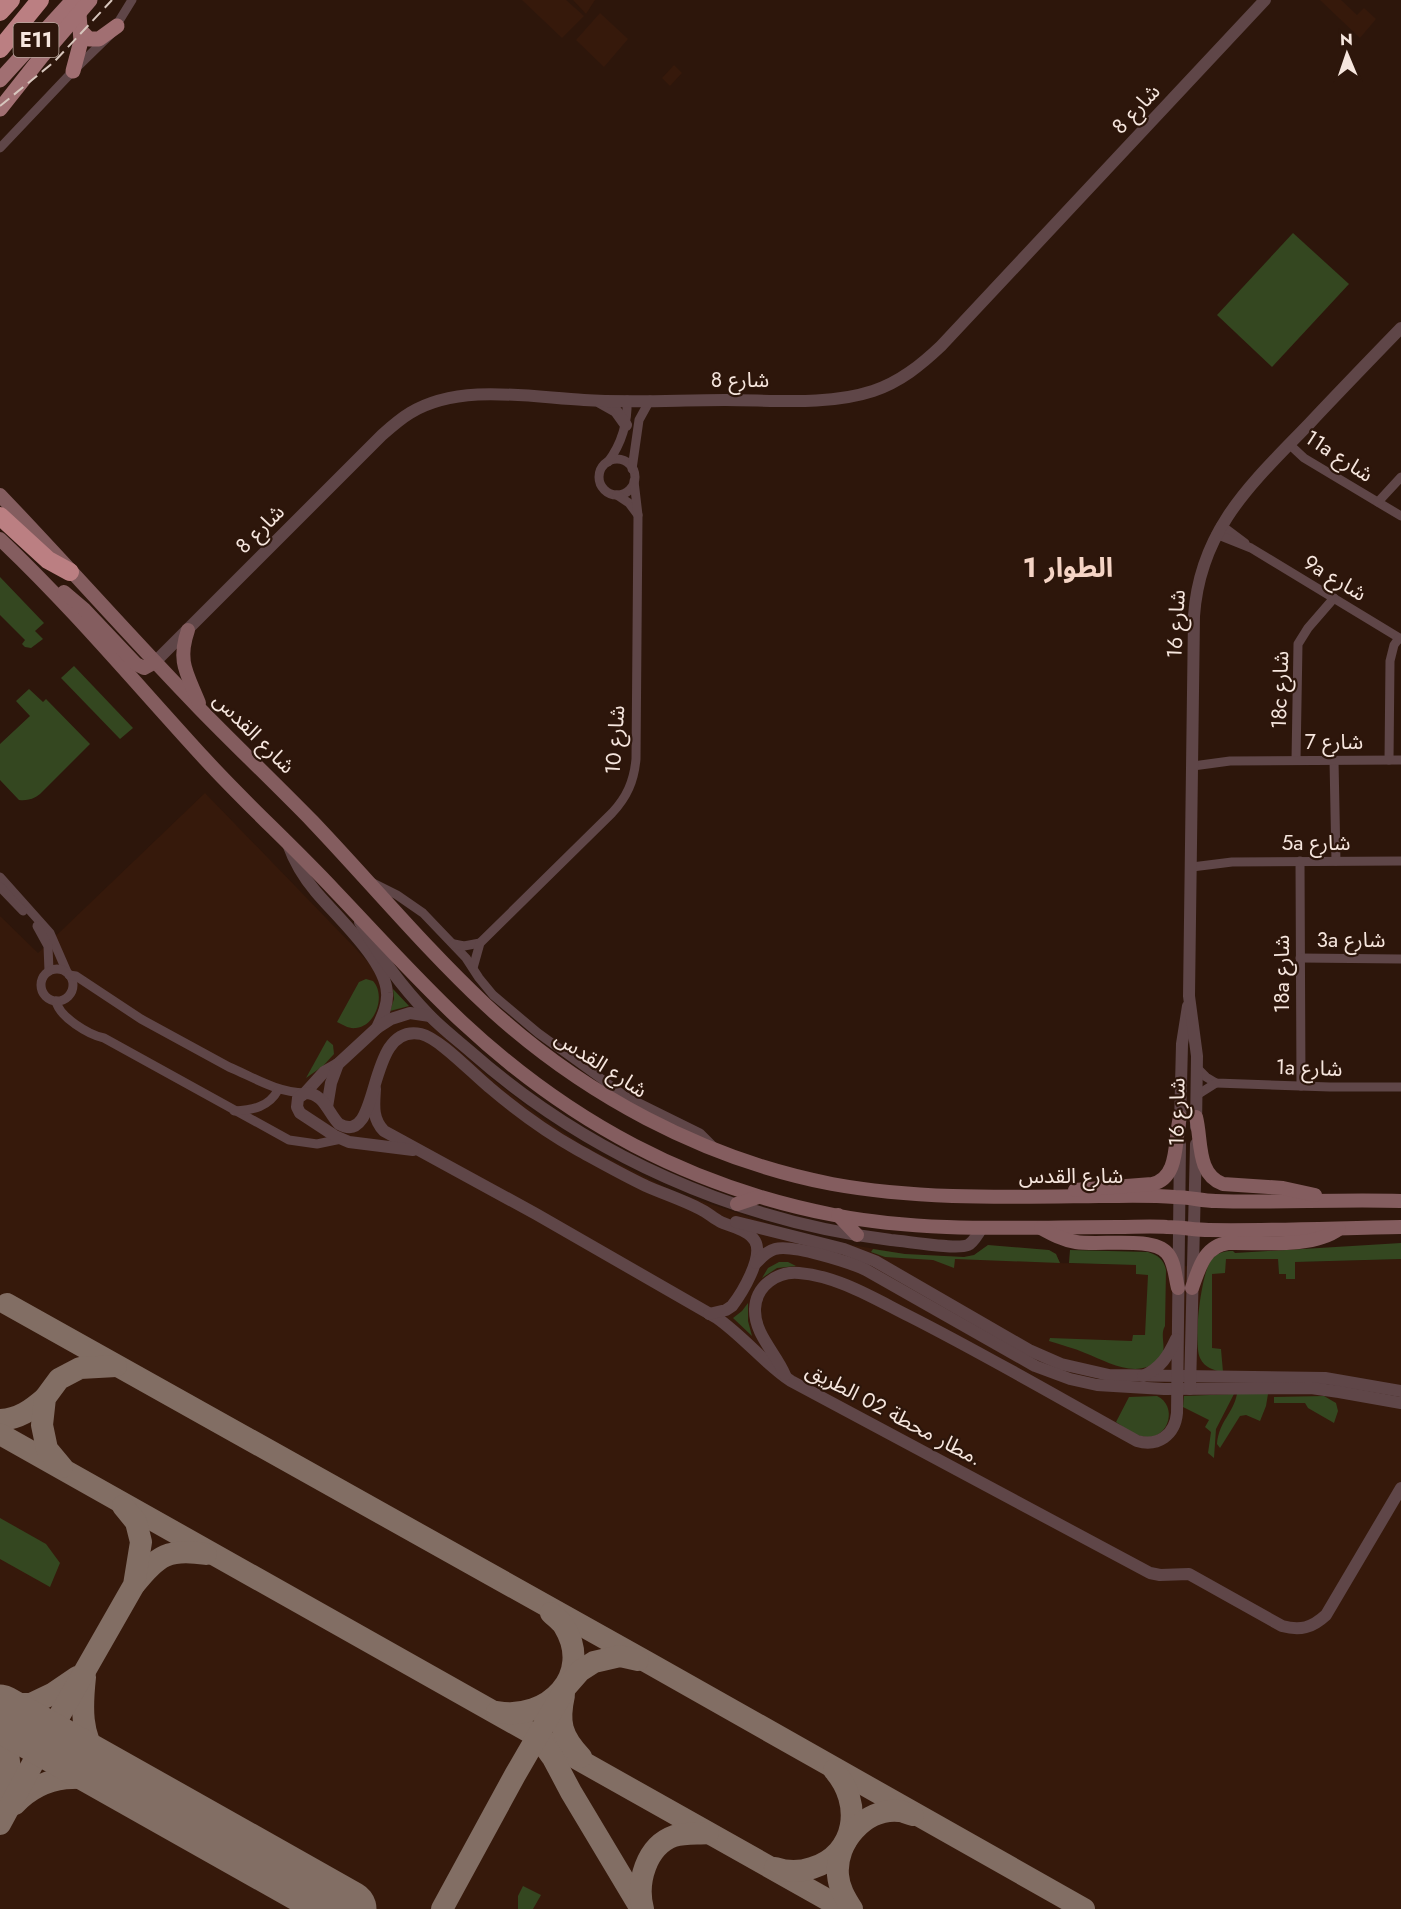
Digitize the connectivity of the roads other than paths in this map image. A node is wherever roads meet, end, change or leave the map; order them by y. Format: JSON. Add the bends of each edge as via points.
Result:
{"nodes":[{"id":1,"x":11,"y":0,"type":"edge"},
{"id":2,"x":28,"y":0,"type":"edge"},
{"id":3,"x":40,"y":0,"type":"edge"},
{"id":4,"x":90,"y":0,"type":"edge"},
{"id":5,"x":132,"y":0,"type":"edge"},
{"id":6,"x":1265,"y":0,"type":"edge"},
{"id":7,"x":76,"y":7,"type":"edge"},
{"id":8,"x":0,"y":12,"type":"edge"},
{"id":9,"x":117,"y":26,"type":"junction"},
{"id":10,"x":81,"y":31,"type":"junction"},
{"id":11,"x":0,"y":32,"type":"edge"},
{"id":12,"x":0,"y":49,"type":"edge"},
{"id":13,"x":73,"y":71,"type":"junction"},
{"id":14,"x":0,"y":80,"type":"edge"},
{"id":15,"x":0,"y":109,"type":"edge"},
{"id":16,"x":0,"y":148,"type":"edge"},
{"id":17,"x":1401,"y":328,"type":"edge"},
{"id":18,"x":627,"y":400,"type":"junction"},
{"id":19,"x":650,"y":400,"type":"junction"},
{"id":20,"x":599,"y":401,"type":"junction"},
{"id":21,"x":626,"y":425,"type":"junction"},
{"id":22,"x":1289,"y":444,"type":"junction"},
{"id":23,"x":608,"y":462,"type":"junction"},
{"id":24,"x":633,"y":469,"type":"junction"},
{"id":25,"x":1401,"y":477,"type":"edge"},
{"id":26,"x":634,"y":481,"type":"junction"},
{"id":27,"x":0,"y":495,"type":"edge"},
{"id":28,"x":617,"y":495,"type":"junction"},
{"id":29,"x":1378,"y":502,"type":"junction"},
{"id":30,"x":638,"y":515,"type":"junction"},
{"id":31,"x":0,"y":516,"type":"edge"},
{"id":32,"x":1401,"y":516,"type":"edge"},
{"id":33,"x":1218,"y":530,"type":"junction"},
{"id":34,"x":0,"y":539,"type":"edge"},
{"id":35,"x":70,"y":572,"type":"junction"},
{"id":36,"x":46,"y":582,"type":"junction"},
{"id":37,"x":1334,"y":598,"type":"junction"},
{"id":38,"x":188,"y":630,"type":"junction"},
{"id":39,"x":1400,"y":638,"type":"edge"},
{"id":40,"x":155,"y":662,"type":"junction"},
{"id":41,"x":202,"y":711,"type":"junction"},
{"id":42,"x":1296,"y":760,"type":"junction"},
{"id":43,"x":1334,"y":760,"type":"junction"},
{"id":44,"x":1389,"y":760,"type":"junction"},
{"id":45,"x":1401,"y":760,"type":"edge"},
{"id":46,"x":1193,"y":762,"type":"junction"},
{"id":47,"x":286,"y":840,"type":"junction"},
{"id":48,"x":1300,"y":861,"type":"junction"},
{"id":49,"x":1336,"y":861,"type":"junction"},
{"id":50,"x":1401,"y":861,"type":"edge"},
{"id":51,"x":1192,"y":863,"type":"junction"},
{"id":52,"x":0,"y":878,"type":"edge"},
{"id":53,"x":368,"y":881,"type":"junction"},
{"id":54,"x":0,"y":887,"type":"edge"},
{"id":55,"x":353,"y":910,"type":"junction"},
{"id":56,"x":480,"y":943,"type":"junction"},
{"id":57,"x":454,"y":945,"type":"junction"},
{"id":58,"x":1300,"y":958,"type":"junction"},
{"id":59,"x":1401,"y":958,"type":"edge"},
{"id":60,"x":473,"y":968,"type":"junction"},
{"id":61,"x":49,"y":971,"type":"junction"},
{"id":62,"x":68,"y":974,"type":"junction"},
{"id":63,"x":1190,"y":996,"type":"junction"},
{"id":64,"x":56,"y":1001,"type":"junction"},
{"id":65,"x":430,"y":1016,"type":"junction"},
{"id":66,"x":377,"y":1028,"type":"junction"},
{"id":67,"x":338,"y":1064,"type":"junction"},
{"id":68,"x":1197,"y":1068,"type":"junction"},
{"id":69,"x":1216,"y":1083,"type":"junction"},
{"id":70,"x":1301,"y":1086,"type":"junction"},
{"id":71,"x":1401,"y":1087,"type":"edge"},
{"id":72,"x":375,"y":1089,"type":"junction"},
{"id":73,"x":278,"y":1090,"type":"junction"},
{"id":74,"x":305,"y":1093,"type":"junction"},
{"id":75,"x":1197,"y":1095,"type":"junction"},
{"id":76,"x":327,"y":1107,"type":"junction"},
{"id":77,"x":234,"y":1111,"type":"junction"},
{"id":78,"x":1180,"y":1117,"type":"junction"},
{"id":79,"x":1196,"y":1117,"type":"junction"},
{"id":80,"x":341,"y":1139,"type":"junction"},
{"id":81,"x":417,"y":1150,"type":"junction"},
{"id":82,"x":717,"y":1151,"type":"junction"},
{"id":83,"x":758,"y":1197,"type":"junction"},
{"id":84,"x":1050,"y":1197,"type":"junction"},
{"id":85,"x":1180,"y":1197,"type":"junction"},
{"id":86,"x":1194,"y":1199,"type":"junction"},
{"id":87,"x":1337,"y":1200,"type":"junction"},
{"id":88,"x":1401,"y":1201,"type":"edge"},
{"id":89,"x":737,"y":1204,"type":"junction"},
{"id":90,"x":701,"y":1209,"type":"junction"},
{"id":91,"x":838,"y":1215,"type":"junction"},
{"id":92,"x":1039,"y":1227,"type":"junction"},
{"id":93,"x":1401,"y":1227,"type":"edge"},
{"id":94,"x":982,"y":1228,"type":"junction"},
{"id":95,"x":1340,"y":1228,"type":"junction"},
{"id":96,"x":1186,"y":1229,"type":"junction"},
{"id":97,"x":857,"y":1235,"type":"junction"},
{"id":98,"x":756,"y":1263,"type":"junction"},
{"id":99,"x":1185,"y":1288,"type":"junction"},
{"id":100,"x":709,"y":1314,"type":"junction"},
{"id":101,"x":1178,"y":1335,"type":"junction"},
{"id":102,"x":1191,"y":1349,"type":"junction"},
{"id":103,"x":1217,"y":1376,"type":"junction"},
{"id":104,"x":785,"y":1377,"type":"junction"},
{"id":105,"x":1141,"y":1377,"type":"junction"},
{"id":106,"x":1184,"y":1383,"type":"junction"},
{"id":107,"x":1401,"y":1391,"type":"edge"},
{"id":108,"x":1401,"y":1403,"type":"edge"},
{"id":109,"x":1401,"y":1488,"type":"edge"}],
"edges":[{"from":1,"to":8,"type":"highway","number":"E11"},
{"from":2,"to":11,"type":"highway","number":"E11"},
{"from":3,"to":12,"type":"highway"},
{"from":4,"to":7,"type":"main road"},
{"from":5,"to":9,"type":"street"},
{"from":6,"to":19,"type":"street","name":"شارع 8","via":[[941,346],[908,374],[876,390],[835,399]]},
{"from":7,"to":10,"type":"main road"},
{"from":7,"to":14,"type":"main road","number":"E11"},
{"from":7,"to":15,"type":"main road"},
{"from":9,"to":10,"type":"main road","via":[[99,39],[89,39]]},
{"from":9,"to":13,"type":"street"},
{"from":10,"to":13,"type":"main road"},
{"from":13,"to":16,"type":"street"},
{"from":17,"to":22,"type":"street","name":"شارع 16"},
{"from":18,"to":19,"type":"street","name":"شارع 8"},
{"from":18,"to":20,"type":"street","name":"شارع 8"},
{"from":18,"to":21,"type":"street"},
{"from":19,"to":24,"type":"street","via":[[639,420]]},
{"from":20,"to":21,"type":"street","via":[[616,411]]},
{"from":20,"to":38,"type":"street","name":"شارع 8","via":[[484,395],[456,397],[409,413]]},
{"from":21,"to":23,"type":"street"},
{"from":22,"to":29,"type":"street","name":"11a شارع","via":[[1304,458]]},
{"from":22,"to":33,"type":"street","name":"شارع 16","via":[[1245,491]]},
{"from":23,"to":24,"type":"street","via":[[624,461]]},
{"from":23,"to":28,"type":"street","via":[[600,471],[599,480],[608,493]]},
{"from":24,"to":26,"type":"street"},
{"from":25,"to":29,"type":"street"},
{"from":26,"to":28,"type":"street","via":[[628,491]]},
{"from":26,"to":30,"type":"street","name":"شارع 10"},
{"from":27,"to":35,"type":"main road","name":"شارع القدس"},
{"from":28,"to":30,"type":"street"},
{"from":29,"to":32,"type":"street","name":"11a شارع"},
{"from":30,"to":56,"type":"street","name":"شارع 10","via":[[635,771],[627,794]]},
{"from":31,"to":35,"type":"highway","via":[[48,560]]},
{"from":33,"to":37,"type":"street","name":"9a شارع"},
{"from":33,"to":46,"type":"street","name":"شارع 16","via":[[1202,565],[1195,599]]},
{"from":34,"to":36,"type":"main road"},
{"from":35,"to":40,"type":"main road","name":"شارع القدس"},
{"from":36,"to":40,"type":"main road","via":[[71,597],[136,664],[144,668]]},
{"from":36,"to":47,"type":"main road","via":[[208,763]]},
{"from":37,"to":39,"type":"street","name":"9a شارع"},
{"from":37,"to":42,"type":"street","name":"18c شارع","via":[[1298,644]]},
{"from":38,"to":40,"type":"street","name":"شارع 8"},
{"from":38,"to":41,"type":"main road","via":[[182,650],[183,665]]},
{"from":39,"to":44,"type":"street","via":[[1390,661]]},
{"from":40,"to":41,"type":"main road","name":"شارع القدس"},
{"from":41,"to":53,"type":"main road","name":"شارع القدس"},
{"from":42,"to":43,"type":"street","name":"شارع 7"},
{"from":42,"to":46,"type":"street","name":"شارع 7"},
{"from":43,"to":44,"type":"street","name":"شارع 7"},
{"from":43,"to":49,"type":"street"},
{"from":44,"to":45,"type":"street","name":"شارع 7"},
{"from":46,"to":51,"type":"street","name":"شارع 16"},
{"from":47,"to":55,"type":"main road"},
{"from":47,"to":66,"type":"street","via":[[308,882],[381,972],[387,998]]},
{"from":48,"to":49,"type":"street","name":"5a شارع"},
{"from":48,"to":51,"type":"street","name":"5a شارع"},
{"from":48,"to":58,"type":"street","name":"18a شارع"},
{"from":49,"to":50,"type":"street","name":"5a شارع"},
{"from":51,"to":63,"type":"street","name":"شارع 16"},
{"from":52,"to":62,"type":"street","via":[[50,933]]},
{"from":53,"to":57,"type":"street","via":[[416,907]]},
{"from":53,"to":82,"type":"main road","name":"شارع القدس","via":[[463,982],[537,1048],[638,1114]]},
{"from":54,"to":61,"type":"street","via":[[42,933],[48,946]]},
{"from":55,"to":65,"type":"street","via":[[394,974]]},
{"from":55,"to":83,"type":"main road","via":[[463,1023],[574,1111],[663,1161]]},
{"from":56,"to":57,"type":"street"},
{"from":56,"to":60,"type":"street","name":"شارع 10"},
{"from":57,"to":60,"type":"street"},
{"from":58,"to":59,"type":"street","name":"3a شارع"},
{"from":58,"to":70,"type":"street","name":"18a شارع"},
{"from":60,"to":82,"type":"street","via":[[493,994],[538,1033],[625,1096],[700,1133]]},
{"from":61,"to":62,"type":"street","via":[[56,969]]},
{"from":61,"to":64,"type":"street","via":[[41,987],[45,996]]},
{"from":62,"to":64,"type":"street","via":[[73,983],[71,993]]},
{"from":62,"to":73,"type":"street","via":[[197,1055],[244,1072]]},
{"from":63,"to":68,"type":"street","name":"شارع 16"},
{"from":63,"to":78,"type":"street","name":"شارع 16","via":[[1182,1044]]},
{"from":64,"to":77,"type":"street","via":[[59,1011],[68,1017],[82,1021],[104,1038]]},
{"from":65,"to":66,"type":"street","via":[[405,1014]]},
{"from":65,"to":89,"type":"street","via":[[544,1110],[656,1172]]},
{"from":66,"to":67,"type":"street"},
{"from":67,"to":74,"type":"street"},
{"from":67,"to":76,"type":"street"},
{"from":68,"to":69,"type":"street"},
{"from":68,"to":75,"type":"street","name":"شارع 16"},
{"from":69,"to":70,"type":"street","name":"1a شارع"},
{"from":69,"to":75,"type":"street"},
{"from":70,"to":71,"type":"street","name":"1a شارع"},
{"from":72,"to":76,"type":"street","via":[[365,1116],[356,1125],[343,1126]]},
{"from":72,"to":81,"type":"street","via":[[374,1111],[379,1127]]},
{"from":72,"to":90,"type":"street","via":[[390,1046],[406,1035],[427,1036],[558,1137],[621,1173]]},
{"from":73,"to":74,"type":"street"},
{"from":73,"to":77,"type":"street","via":[[272,1101]]},
{"from":74,"to":76,"type":"street","via":[[318,1095]]},
{"from":74,"to":80,"type":"street","via":[[298,1098],[298,1110]]},
{"from":75,"to":79,"type":"street","name":"شارع 16"},
{"from":77,"to":80,"type":"street","via":[[302,1143]]},
{"from":78,"to":84,"type":"main road","via":[[1173,1165],[1163,1180],[1087,1188]]},
{"from":78,"to":85,"type":"street","name":"شارع 16"},
{"from":79,"to":86,"type":"street","name":"شارع 16"},
{"from":79,"to":87,"type":"main road","via":[[1203,1164],[1218,1182],[1283,1188]]},
{"from":80,"to":81,"type":"street"},
{"from":81,"to":100,"type":"street"},
{"from":82,"to":84,"type":"main road","name":"شارع القدس","via":[[763,1167],[867,1189],[939,1196]]},
{"from":83,"to":89,"type":"main road"},
{"from":83,"to":91,"type":"main road"},
{"from":84,"to":85,"type":"main road","name":"شارع القدس"},
{"from":85,"to":86,"type":"main road","name":"شارع القدس"},
{"from":85,"to":96,"type":"street","name":"شارع 16"},
{"from":86,"to":87,"type":"main road","name":"شارع القدس"},
{"from":86,"to":96,"type":"street","name":"شارع 16"},
{"from":87,"to":88,"type":"main road","name":"شارع القدس"},
{"from":89,"to":97,"type":"street"},
{"from":90,"to":98,"type":"street","via":[[751,1236],[757,1246]]},
{"from":90,"to":105,"type":"street","via":[[875,1261],[1050,1360],[1093,1372]]},
{"from":91,"to":94,"type":"main road"},
{"from":91,"to":97,"type":"main road"},
{"from":92,"to":94,"type":"main road"},
{"from":92,"to":96,"type":"main road"},
{"from":92,"to":99,"type":"main road","via":[[1074,1242],[1158,1246],[1169,1255]]},
{"from":93,"to":95,"type":"main road"},
{"from":94,"to":97,"type":"street","via":[[964,1246]]},
{"from":95,"to":96,"type":"main road"},
{"from":95,"to":99,"type":"main road","via":[[1309,1241],[1216,1245]]},
{"from":96,"to":99,"type":"street","name":"مطار محطة 02 الطريق."},
{"from":98,"to":100,"type":"street","via":[[732,1306]]},
{"from":98,"to":106,"type":"street","via":[[769,1251],[782,1248],[843,1261],[866,1270],[1046,1371],[1070,1379],[1097,1385]]},
{"from":99,"to":101,"type":"street","name":"مطار محطة 02 الطريق."},
{"from":99,"to":102,"type":"street","name":"مطار محطة 02 الطريق."},
{"from":100,"to":104,"type":"street","via":[[733,1329]]},
{"from":101,"to":105,"type":"street","via":[[1162,1363]]},
{"from":101,"to":106,"type":"street","name":"مطار محطة 02 الطريق."},
{"from":102,"to":103,"type":"street","via":[[1202,1366]]},
{"from":102,"to":106,"type":"street","name":"مطار محطة 02 الطريق."},
{"from":103,"to":106,"type":"street"},
{"from":103,"to":107,"type":"street","via":[[1325,1378]]},
{"from":104,"to":106,"type":"street","name":"مطار محطة 02 الطريق.","via":[[759,1329],[755,1309],[769,1281],[778,1275],[798,1273],[856,1289],[976,1350],[1137,1441],[1151,1443],[1170,1433],[1177,1421]]},
{"from":104,"to":109,"type":"street","name":"مطار محطة 02 الطريق.","via":[[1150,1573],[1189,1574],[1292,1629],[1311,1626],[1326,1615]]},
{"from":105,"to":106,"type":"street"},
{"from":106,"to":108,"type":"street","via":[[1318,1389]]}]}
